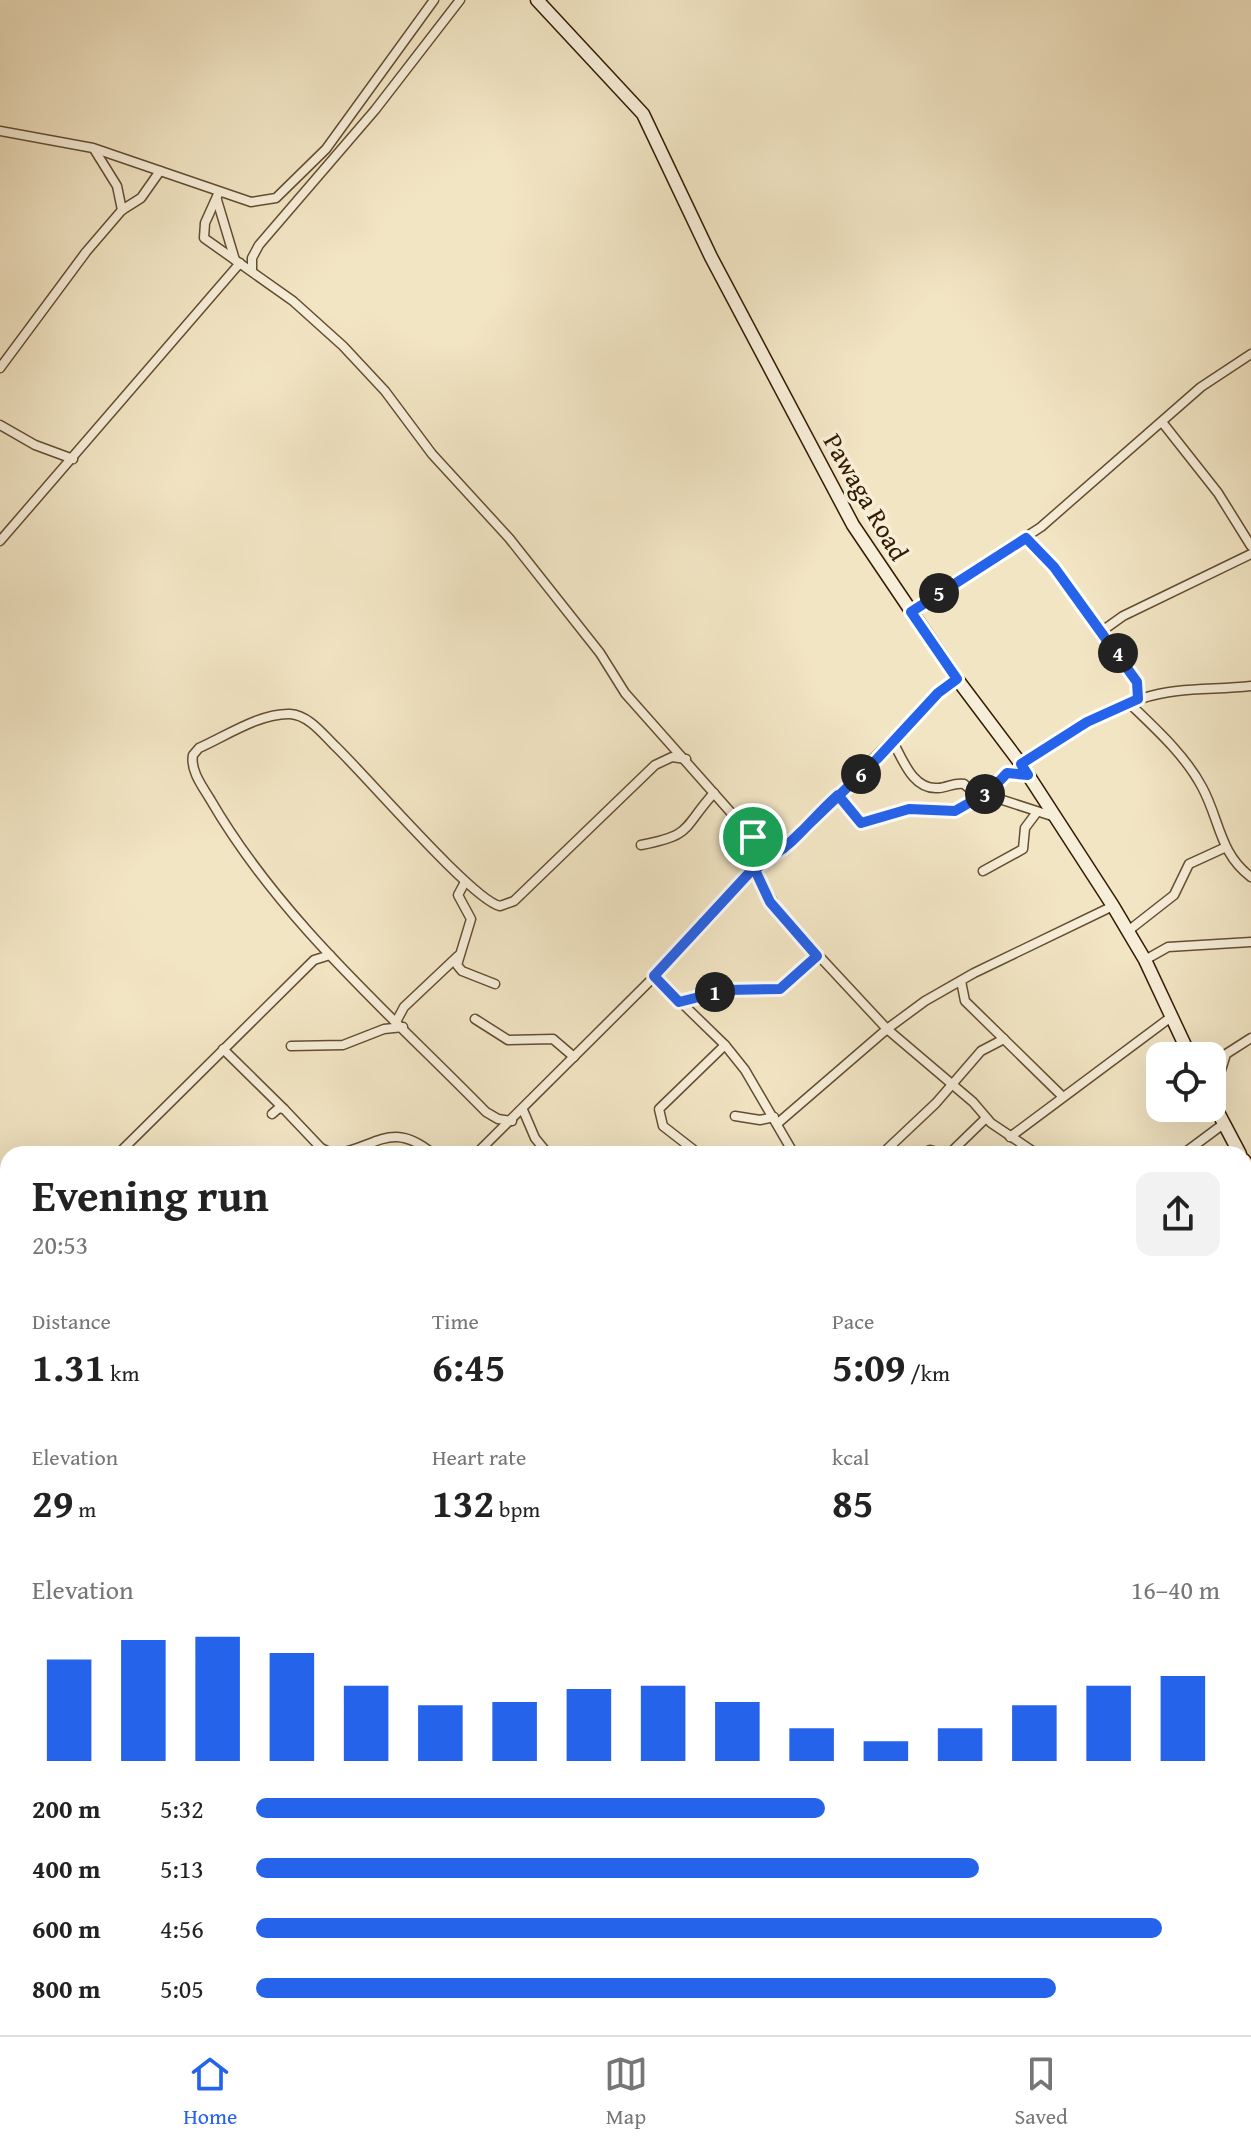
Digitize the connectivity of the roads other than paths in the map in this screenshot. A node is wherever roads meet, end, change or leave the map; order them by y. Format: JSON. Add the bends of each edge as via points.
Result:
{"nodes":[{"id":1,"x":434,"y":0,"type":"edge"},
{"id":2,"x":460,"y":0,"type":"edge"},
{"id":3,"x":537,"y":0,"type":"edge"},
{"id":4,"x":0,"y":131,"type":"edge"},
{"id":5,"x":93,"y":148,"type":"junction"},
{"id":6,"x":160,"y":171,"type":"junction"},
{"id":7,"x":218,"y":196,"type":"junction"},
{"id":8,"x":122,"y":210,"type":"junction"},
{"id":9,"x":238,"y":262,"type":"junction"},
{"id":10,"x":252,"y":271,"type":"junction"},
{"id":11,"x":1251,"y":354,"type":"edge"},
{"id":12,"x":0,"y":368,"type":"edge"},
{"id":13,"x":1162,"y":422,"type":"junction"},
{"id":14,"x":0,"y":425,"type":"edge"},
{"id":15,"x":73,"y":459,"type":"junction"},
{"id":16,"x":1026,"y":538,"type":"junction"},
{"id":17,"x":0,"y":541,"type":"edge"},
{"id":18,"x":1251,"y":546,"type":"edge"},
{"id":19,"x":1251,"y":554,"type":"edge"},
{"id":20,"x":911,"y":612,"type":"junction"},
{"id":21,"x":1102,"y":631,"type":"junction"},
{"id":22,"x":957,"y":679,"type":"junction"},
{"id":23,"x":1251,"y":686,"type":"edge"},
{"id":24,"x":1133,"y":701,"type":"junction"},
{"id":25,"x":893,"y":742,"type":"junction"},
{"id":26,"x":686,"y":759,"type":"junction"},
{"id":27,"x":1025,"y":769,"type":"junction"},
{"id":28,"x":714,"y":793,"type":"junction"},
{"id":29,"x":838,"y":795,"type":"junction"},
{"id":30,"x":981,"y":795,"type":"junction"},
{"id":31,"x":1037,"y":812,"type":"junction"},
{"id":32,"x":1052,"y":816,"type":"junction"},
{"id":33,"x":753,"y":837,"type":"junction"},
{"id":34,"x":641,"y":845,"type":"dead end"},
{"id":35,"x":1224,"y":848,"type":"junction"},
{"id":36,"x":783,"y":849,"type":"junction"},
{"id":37,"x":753,"y":870,"type":"junction"},
{"id":38,"x":983,"y":871,"type":"dead end"},
{"id":39,"x":1251,"y":877,"type":"edge"},
{"id":40,"x":465,"y":882,"type":"junction"},
{"id":41,"x":1113,"y":906,"type":"junction"},
{"id":42,"x":1128,"y":931,"type":"junction"},
{"id":43,"x":1251,"y":942,"type":"edge"},
{"id":44,"x":330,"y":955,"type":"junction"},
{"id":45,"x":459,"y":955,"type":"junction"},
{"id":46,"x":817,"y":956,"type":"junction"},
{"id":47,"x":1145,"y":960,"type":"junction"},
{"id":48,"x":654,"y":976,"type":"junction"},
{"id":49,"x":961,"y":981,"type":"junction"},
{"id":50,"x":495,"y":984,"type":"dead end"},
{"id":51,"x":679,"y":1002,"type":"junction"},
{"id":52,"x":1171,"y":1017,"type":"junction"},
{"id":53,"x":475,"y":1019,"type":"dead end"},
{"id":54,"x":400,"y":1024,"type":"junction"},
{"id":55,"x":887,"y":1029,"type":"junction"},
{"id":56,"x":1251,"y":1038,"type":"edge"},
{"id":57,"x":1004,"y":1039,"type":"junction"},
{"id":58,"x":1183,"y":1042,"type":"edge"},
{"id":59,"x":725,"y":1045,"type":"junction"},
{"id":60,"x":291,"y":1046,"type":"dead end"},
{"id":61,"x":223,"y":1049,"type":"junction"},
{"id":62,"x":1226,"y":1054,"type":"edge"},
{"id":63,"x":574,"y":1057,"type":"junction"},
{"id":64,"x":951,"y":1086,"type":"junction"},
{"id":65,"x":1062,"y":1096,"type":"junction"},
{"id":66,"x":284,"y":1109,"type":"junction"},
{"id":67,"x":523,"y":1110,"type":"junction"},
{"id":68,"x":272,"y":1114,"type":"dead end"},
{"id":69,"x":735,"y":1116,"type":"dead end"},
{"id":70,"x":986,"y":1118,"type":"junction"},
{"id":71,"x":776,"y":1120,"type":"junction"},
{"id":72,"x":512,"y":1121,"type":"junction"},
{"id":73,"x":1221,"y":1122,"type":"edge"},
{"id":74,"x":1222,"y":1125,"type":"junction"},
{"id":75,"x":1010,"y":1137,"type":"junction"},
{"id":76,"x":126,"y":1146,"type":"edge"},
{"id":77,"x":319,"y":1146,"type":"edge"},
{"id":78,"x":355,"y":1146,"type":"edge"},
{"id":79,"x":422,"y":1146,"type":"edge"},
{"id":80,"x":485,"y":1146,"type":"edge"},
{"id":81,"x":542,"y":1146,"type":"edge"},
{"id":82,"x":689,"y":1146,"type":"edge"},
{"id":83,"x":790,"y":1146,"type":"edge"},
{"id":84,"x":890,"y":1146,"type":"edge"},
{"id":85,"x":955,"y":1146,"type":"edge"},
{"id":86,"x":1024,"y":1146,"type":"edge"},
{"id":87,"x":1194,"y":1146,"type":"edge"},
{"id":88,"x":1235,"y":1146,"type":"edge"}],
"edges":[{"from":1,"to":7,"type":"street","via":[[343,128],[293,186],[265,202]]},
{"from":2,"to":10,"type":"street","via":[[375,110],[259,245]]},
{"from":3,"to":20,"type":"main road","name":"Pawaga Road","via":[[643,114],[816,459]]},
{"from":4,"to":5,"type":"street"},
{"from":5,"to":6,"type":"street"},
{"from":5,"to":8,"type":"street","via":[[117,186]]},
{"from":6,"to":7,"type":"street"},
{"from":6,"to":8,"type":"street","via":[[141,198]]},
{"from":7,"to":9,"type":"street"},
{"from":7,"to":9,"type":"street","via":[[204,238]]},
{"from":8,"to":12,"type":"street"},
{"from":9,"to":10,"type":"street"},
{"from":9,"to":15,"type":"street"},
{"from":10,"to":26,"type":"street","via":[[343,346],[385,391],[432,454],[509,538],[625,693]]},
{"from":11,"to":13,"type":"street","via":[[1201,387]]},
{"from":13,"to":16,"type":"street"},
{"from":13,"to":18,"type":"street","via":[[1218,493]]},
{"from":14,"to":15,"type":"street"},
{"from":15,"to":17,"type":"street"},
{"from":16,"to":20,"type":"street"},
{"from":16,"to":21,"type":"street"},
{"from":19,"to":21,"type":"street"},
{"from":20,"to":22,"type":"main road","name":"Pawaga Road"},
{"from":21,"to":24,"type":"street","via":[[1134,675]]},
{"from":22,"to":25,"type":"street"},
{"from":22,"to":27,"type":"main road","name":"Pawaga Road"},
{"from":23,"to":24,"type":"street","via":[[1177,691]]},
{"from":24,"to":27,"type":"street","via":[[1087,722]]},
{"from":24,"to":35,"type":"street","via":[[1202,785]]},
{"from":25,"to":29,"type":"street"},
{"from":25,"to":30,"type":"street","via":[[921,784],[938,788],[960,783]]},
{"from":26,"to":28,"type":"street"},
{"from":26,"to":40,"type":"street","via":[[672,757],[655,765],[507,905],[492,904]]},
{"from":27,"to":30,"type":"street","via":[[1007,773]]},
{"from":27,"to":32,"type":"main road","name":"Pawaga Road"},
{"from":28,"to":33,"type":"street"},
{"from":28,"to":34,"type":"street","via":[[678,837]]},
{"from":29,"to":30,"type":"street","via":[[863,823],[909,809],[955,811]]},
{"from":29,"to":36,"type":"street"},
{"from":30,"to":31,"type":"street"},
{"from":31,"to":32,"type":"street"},
{"from":31,"to":38,"type":"street","via":[[1025,828],[1023,849]]},
{"from":32,"to":41,"type":"main road","name":"Pawaga Road"},
{"from":33,"to":36,"type":"street"},
{"from":33,"to":37,"type":"street"},
{"from":35,"to":39,"type":"street"},
{"from":35,"to":42,"type":"street","via":[[1189,864],[1174,895]]},
{"from":36,"to":37,"type":"street"},
{"from":37,"to":46,"type":"street","via":[[770,902]]},
{"from":37,"to":48,"type":"street"},
{"from":40,"to":44,"type":"street","via":[[304,718],[280,715],[199,748],[193,769],[231,835],[286,908]]},
{"from":40,"to":45,"type":"street","via":[[458,895],[471,919]]},
{"from":41,"to":42,"type":"main road","name":"Pawaga Road"},
{"from":41,"to":49,"type":"street"},
{"from":42,"to":47,"type":"main road","name":"Pawaga Road"},
{"from":43,"to":47,"type":"street","via":[[1168,947]]},
{"from":44,"to":54,"type":"street"},
{"from":44,"to":61,"type":"street","via":[[314,960]]},
{"from":45,"to":50,"type":"street","via":[[459,969]]},
{"from":45,"to":54,"type":"street","via":[[404,1007]]},
{"from":46,"to":51,"type":"street","via":[[780,989],[727,990]]},
{"from":46,"to":55,"type":"street"},
{"from":47,"to":52,"type":"main road","name":"Pawaga Road"},
{"from":48,"to":51,"type":"street"},
{"from":48,"to":63,"type":"street"},
{"from":49,"to":55,"type":"street"},
{"from":49,"to":57,"type":"street","via":[[965,1001]]},
{"from":51,"to":59,"type":"street"},
{"from":52,"to":58,"type":"main road","name":"Pawaga Road"},
{"from":52,"to":65,"type":"street"},
{"from":53,"to":63,"type":"street","via":[[508,1040],[553,1039]]},
{"from":54,"to":60,"type":"street","via":[[343,1045]]},
{"from":54,"to":72,"type":"street","via":[[486,1112]]},
{"from":55,"to":64,"type":"street"},
{"from":55,"to":71,"type":"street"},
{"from":56,"to":62,"type":"street"},
{"from":57,"to":64,"type":"street","via":[[984,1049]]},
{"from":57,"to":65,"type":"street"},
{"from":59,"to":71,"type":"street"},
{"from":59,"to":82,"type":"street","via":[[659,1109],[663,1126]]},
{"from":61,"to":66,"type":"street"},
{"from":61,"to":76,"type":"street"},
{"from":63,"to":67,"type":"street"},
{"from":64,"to":70,"type":"street"},
{"from":64,"to":84,"type":"street"},
{"from":65,"to":75,"type":"street"},
{"from":66,"to":68,"type":"street"},
{"from":66,"to":77,"type":"street"},
{"from":67,"to":72,"type":"street"},
{"from":67,"to":81,"type":"street"},
{"from":69,"to":71,"type":"street"},
{"from":70,"to":75,"type":"street"},
{"from":70,"to":85,"type":"street"},
{"from":71,"to":83,"type":"street"},
{"from":72,"to":80,"type":"street"},
{"from":73,"to":74,"type":"main road"},
{"from":74,"to":87,"type":"street"},
{"from":74,"to":88,"type":"main road"},
{"from":75,"to":86,"type":"street"},
{"from":78,"to":79,"type":"street","via":[[393,1137]]}]}
